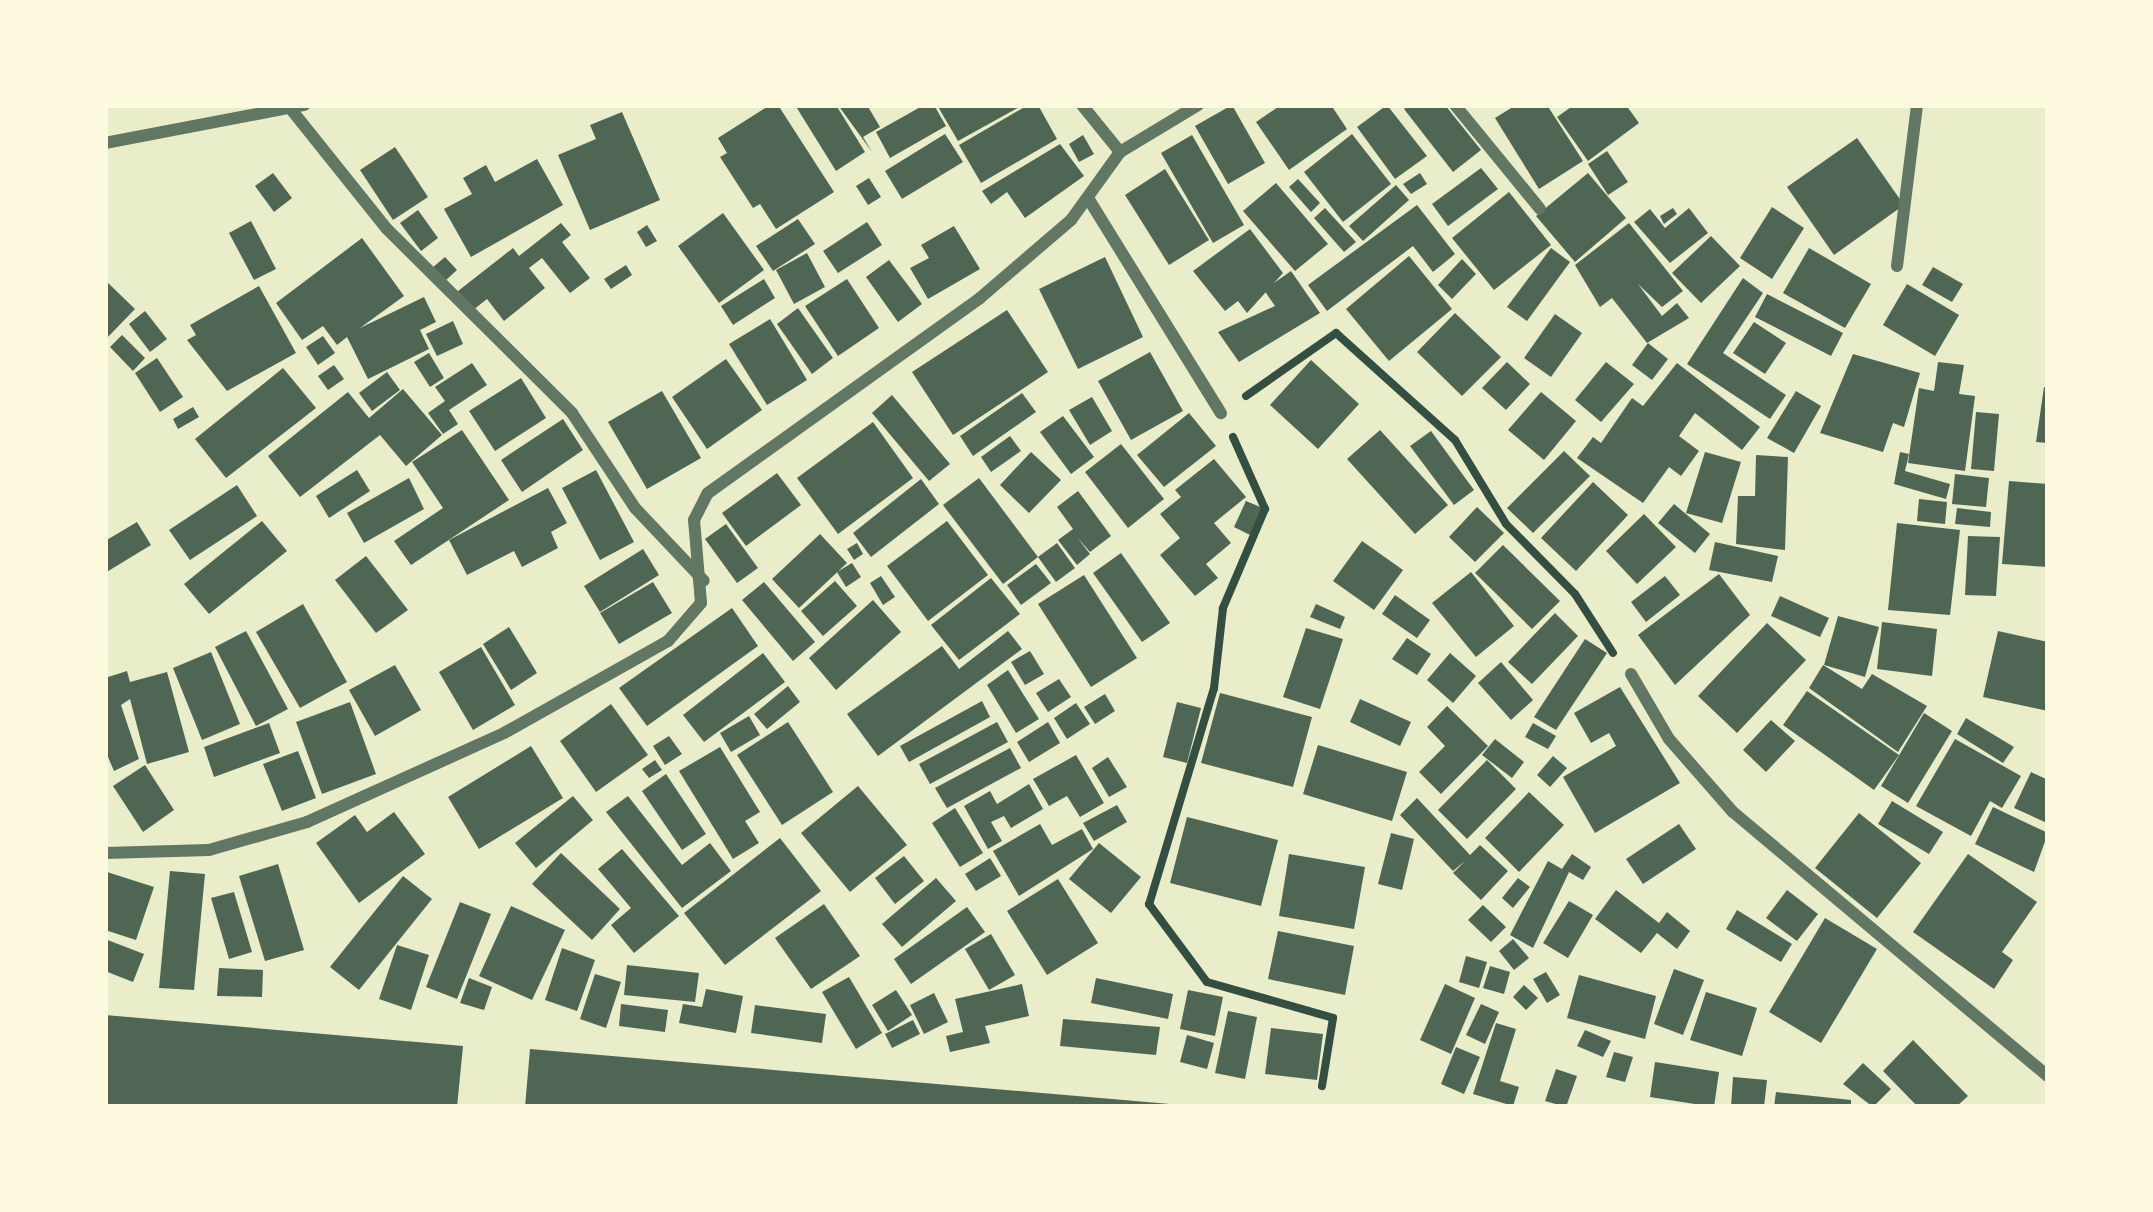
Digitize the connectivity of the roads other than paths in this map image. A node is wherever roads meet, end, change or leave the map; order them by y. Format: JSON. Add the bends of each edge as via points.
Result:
{"nodes":[{"id":1,"x":1082,"y":105,"type":"edge"},
{"id":2,"x":1198,"y":105,"type":"edge"},
{"id":3,"x":1455,"y":105,"type":"edge"},
{"id":4,"x":1917,"y":105,"type":"edge"},
{"id":5,"x":297,"y":106,"type":"edge"},
{"id":6,"x":105,"y":143,"type":"edge"},
{"id":7,"x":1120,"y":152,"type":"junction"},
{"id":8,"x":1088,"y":198,"type":"junction"},
{"id":9,"x":1540,"y":209,"type":"dead end"},
{"id":10,"x":1897,"y":266,"type":"dead end"},
{"id":11,"x":1221,"y":413,"type":"road end"},
{"id":12,"x":704,"y":582,"type":"junction"},
{"id":13,"x":1631,"y":674,"type":"road end"},
{"id":14,"x":105,"y":853,"type":"edge"},
{"id":15,"x":2048,"y":1076,"type":"edge"}],
"edges":[{"from":1,"to":7,"type":"street"},
{"from":2,"to":7,"type":"street"},
{"from":3,"to":9,"type":"street"},
{"from":4,"to":10,"type":"street"},
{"from":5,"to":6,"type":"street"},
{"from":5,"to":12,"type":"street","via":[[387,230],[572,413],[635,508]]},
{"from":7,"to":8,"type":"street"},
{"from":8,"to":11,"type":"street"},
{"from":8,"to":12,"type":"street","via":[[980,298],[708,493],[694,520]]},
{"from":12,"to":14,"type":"street","via":[[692,622],[668,641],[385,791],[209,850]]},
{"from":13,"to":15,"type":"street","via":[[1669,739],[1733,812]]}]}
